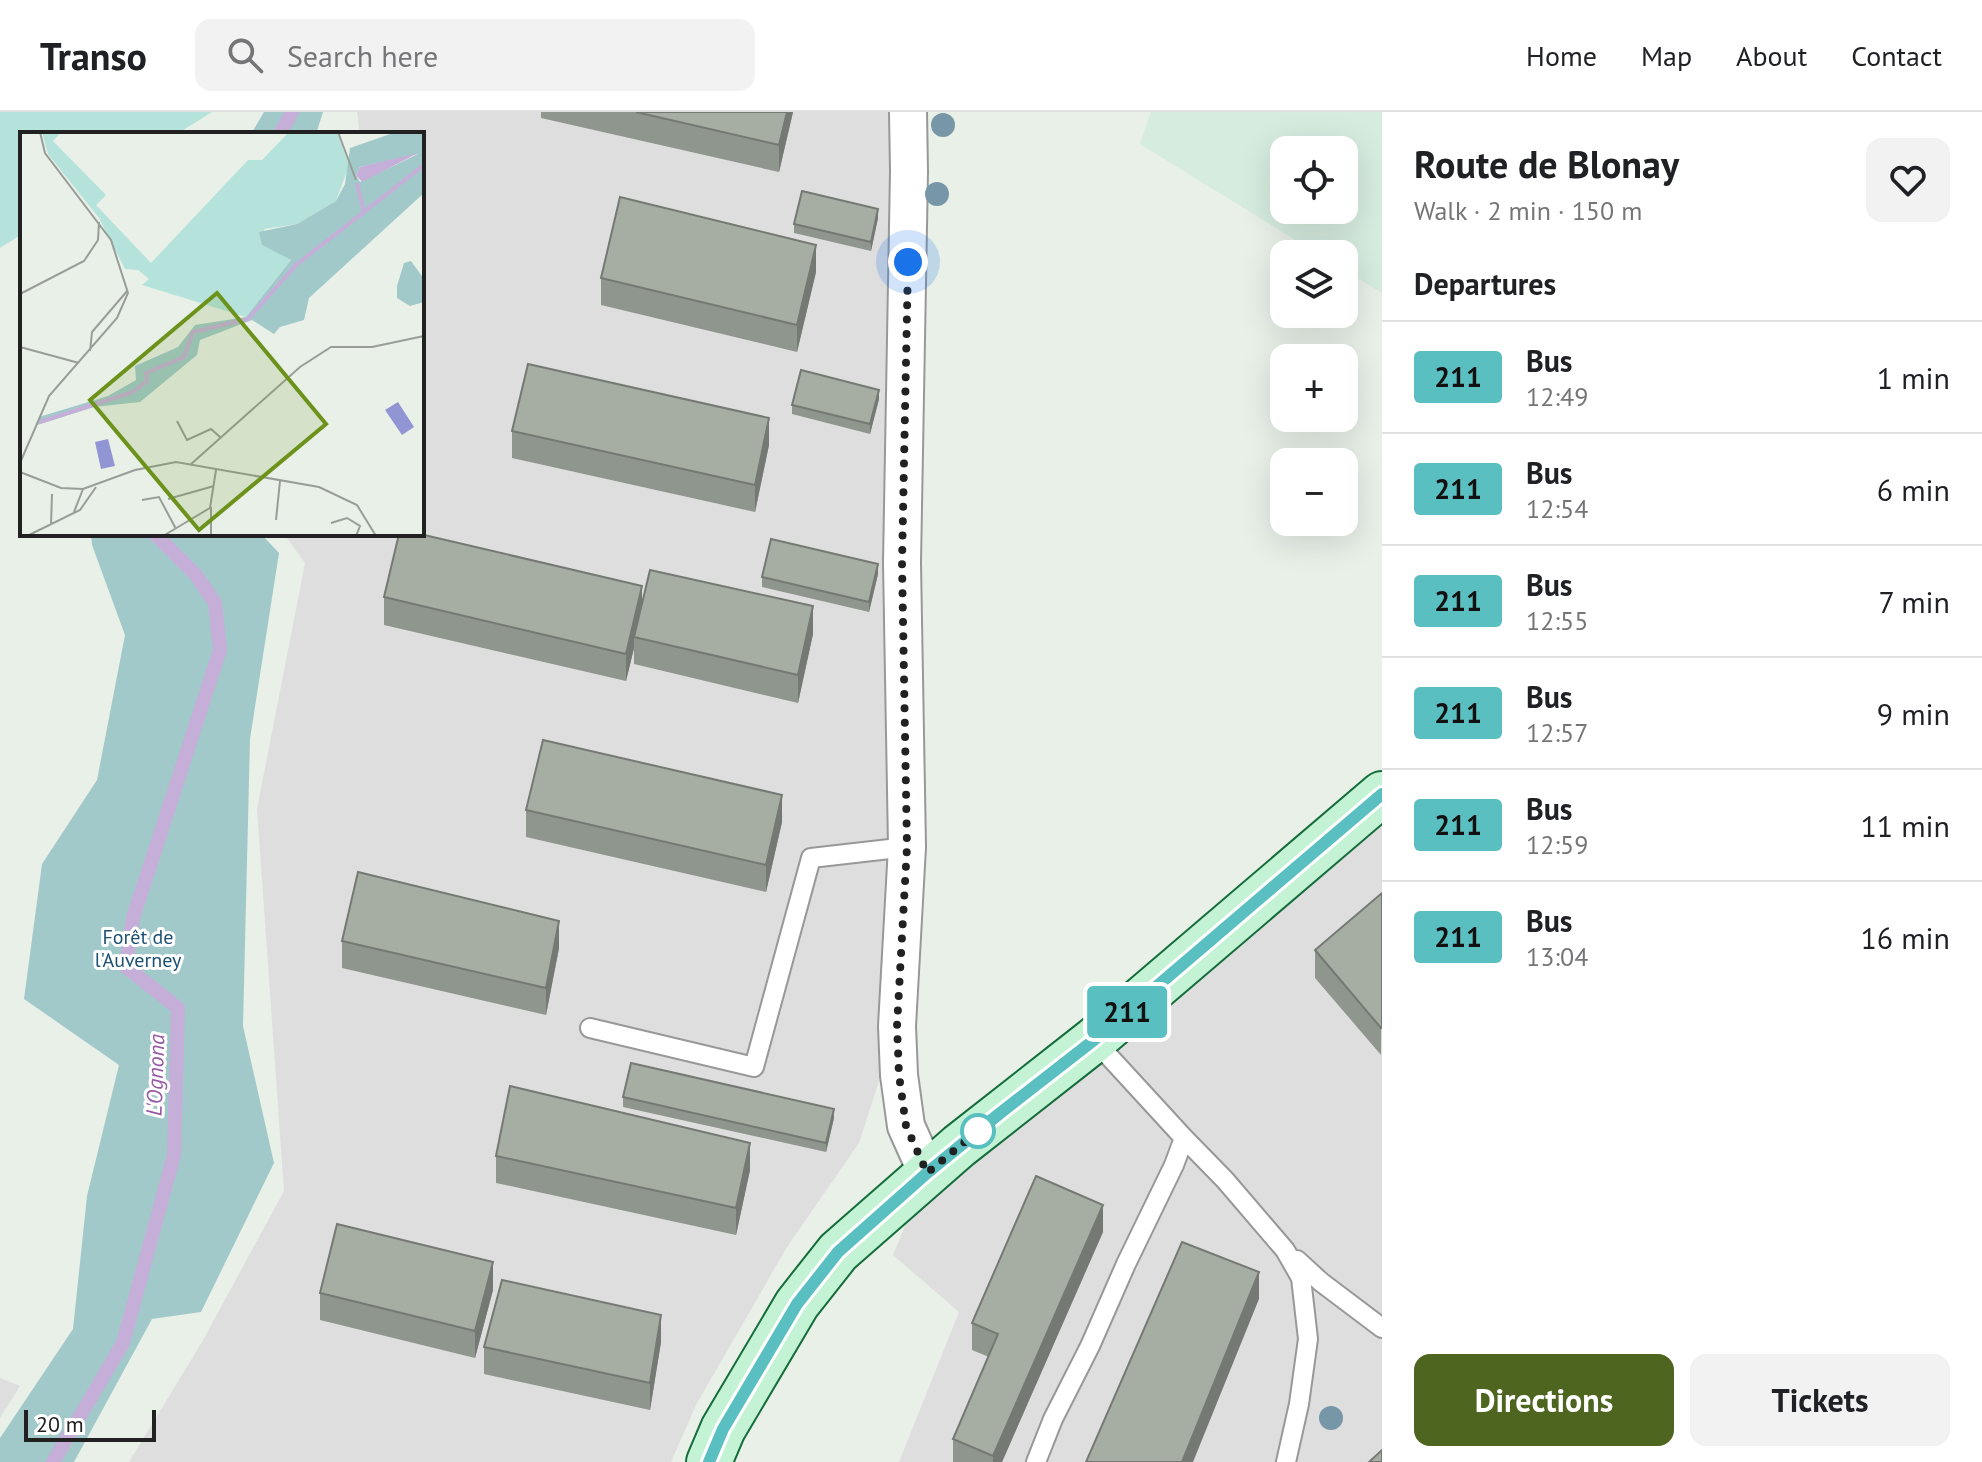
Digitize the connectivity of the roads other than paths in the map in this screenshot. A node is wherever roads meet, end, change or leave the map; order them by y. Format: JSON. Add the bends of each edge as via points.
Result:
{"nodes":[{"id":1,"x":908,"y":112,"type":"edge"},
{"id":2,"x":1382,"y":794,"type":"edge"},
{"id":3,"x":907,"y":847,"type":"junction"},
{"id":4,"x":590,"y":1028,"type":"dead end"},
{"id":5,"x":1094,"y":1040,"type":"junction"},
{"id":6,"x":1184,"y":1138,"type":"junction"},
{"id":7,"x":927,"y":1173,"type":"junction"},
{"id":8,"x":1285,"y":1250,"type":"junction"},
{"id":9,"x":1382,"y":1328,"type":"edge"},
{"id":10,"x":709,"y":1462,"type":"edge"},
{"id":11,"x":1036,"y":1462,"type":"edge"},
{"id":12,"x":1286,"y":1462,"type":"edge"}],
"edges":[{"from":1,"to":3,"type":"street","via":[[902,563]]},
{"from":2,"to":5,"type":"street"},
{"from":3,"to":4,"type":"lane","via":[[811,858],[754,1067]]},
{"from":3,"to":7,"type":"street","via":[[899,1075],[906,1126]]},
{"from":5,"to":6,"type":"lane"},
{"from":5,"to":7,"type":"street"},
{"from":6,"to":8,"type":"lane"},
{"from":6,"to":11,"type":"lane"},
{"from":7,"to":10,"type":"street","via":[[838,1252],[797,1304]]},
{"from":8,"to":9,"type":"lane"},
{"from":8,"to":12,"type":"lane","via":[[1301,1278],[1308,1339]]}]}
